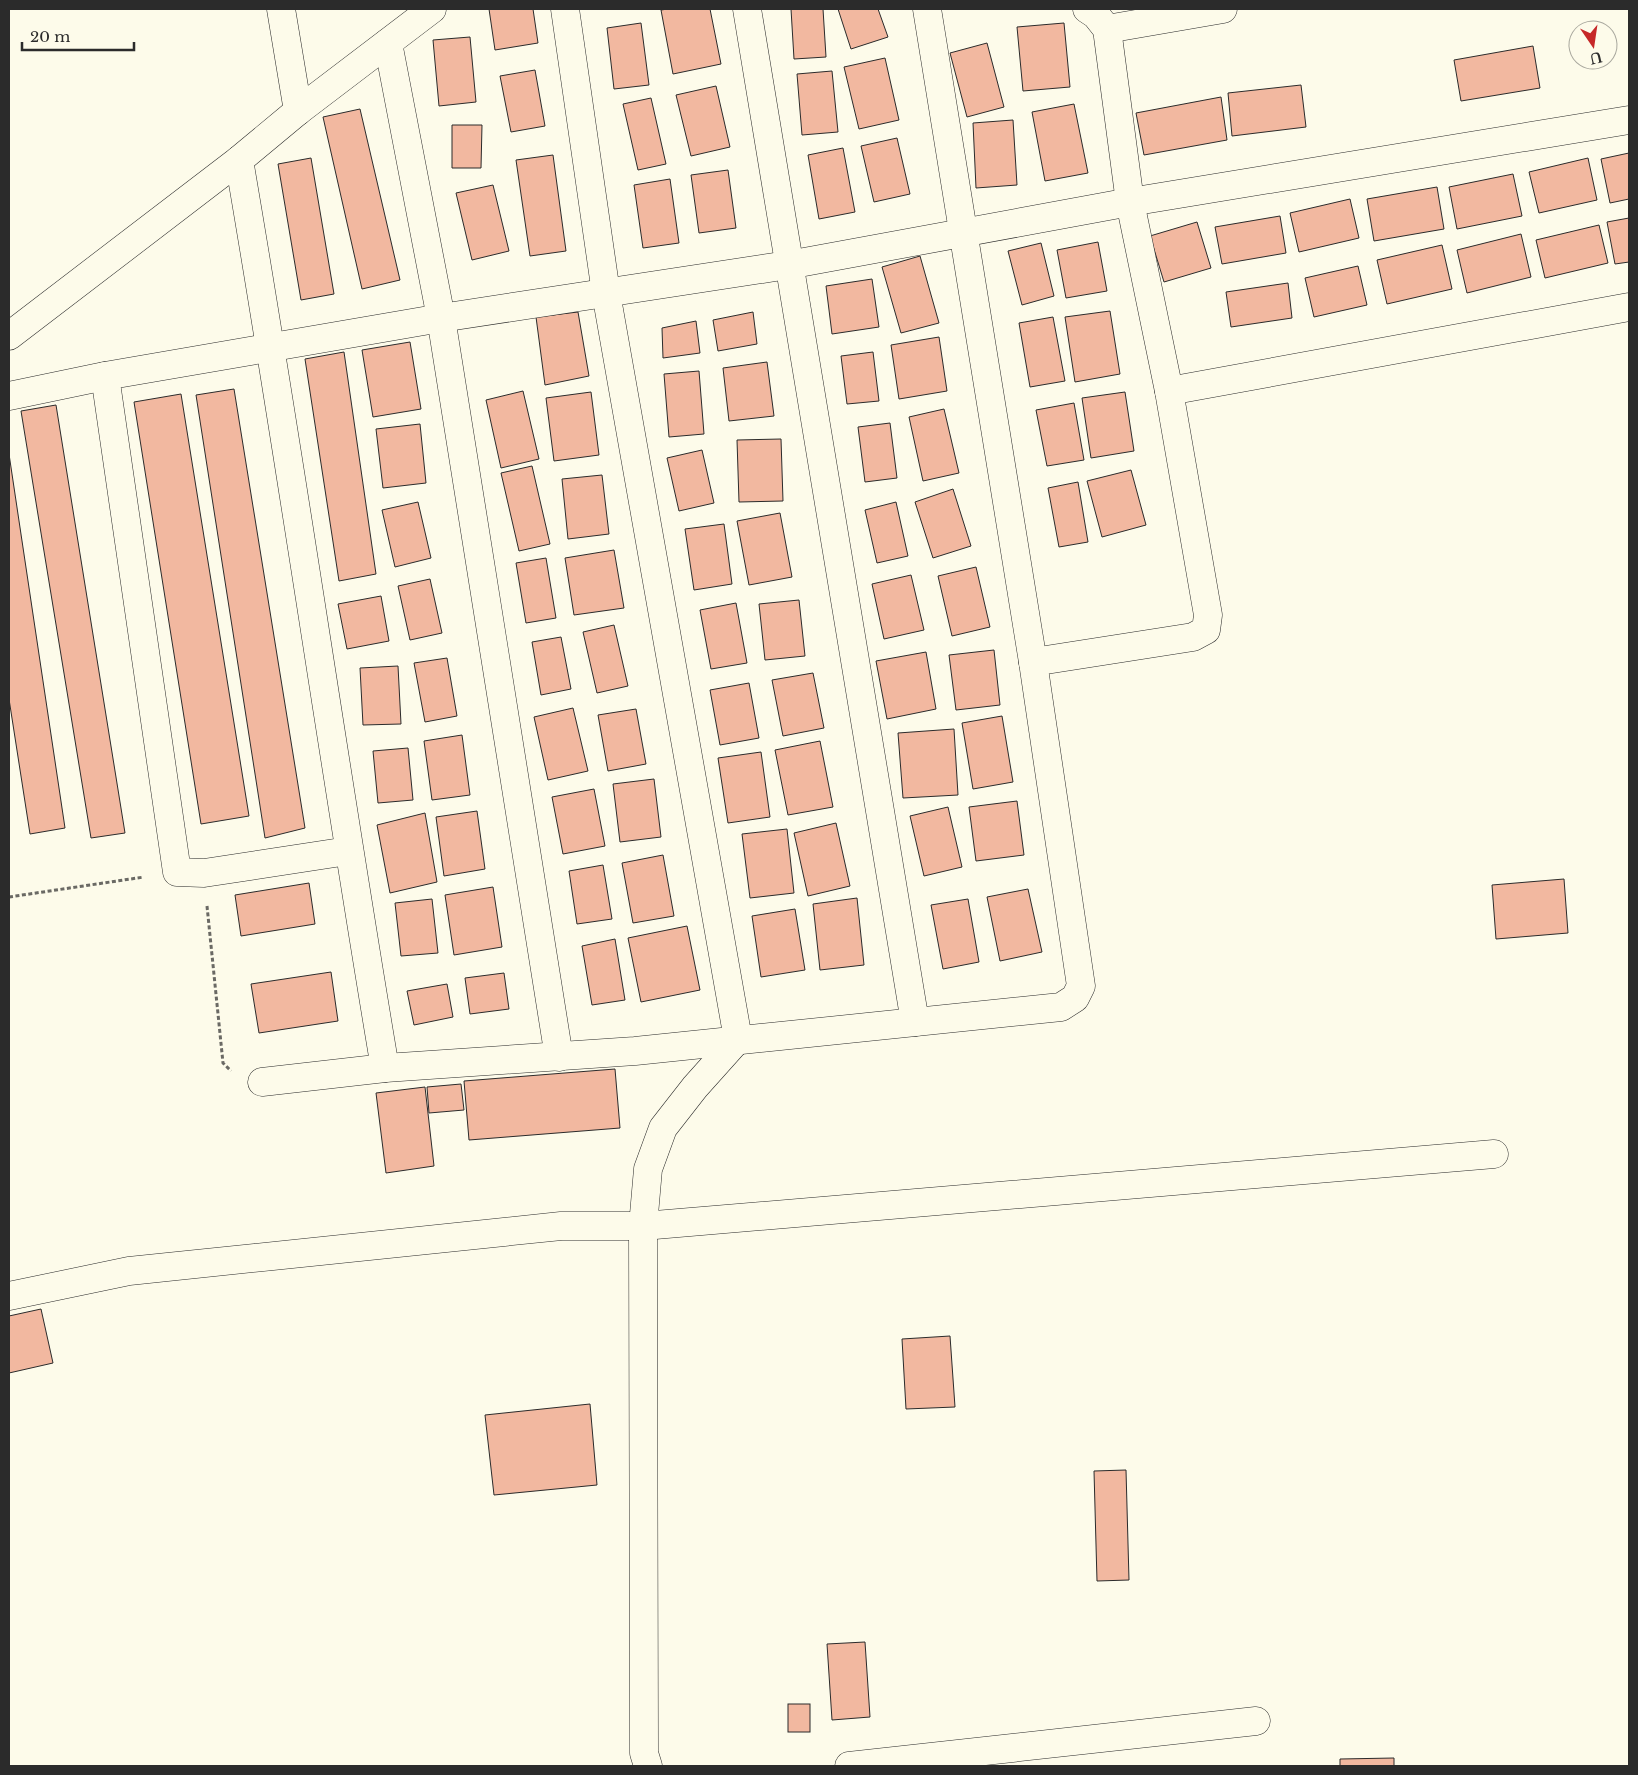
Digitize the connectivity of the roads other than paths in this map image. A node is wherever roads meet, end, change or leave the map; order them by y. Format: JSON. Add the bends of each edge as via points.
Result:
{"nodes":[{"id":1,"x":281,"y":9,"type":"edge"},
{"id":2,"x":432,"y":9,"type":"edge"},
{"id":3,"x":565,"y":9,"type":"edge"},
{"id":4,"x":747,"y":9,"type":"edge"},
{"id":5,"x":927,"y":9,"type":"edge"},
{"id":6,"x":1087,"y":9,"type":"edge"},
{"id":7,"x":1223,"y":9,"type":"edge"},
{"id":8,"x":1107,"y":28,"type":"junction"},
{"id":9,"x":388,"y":43,"type":"junction"},
{"id":10,"x":298,"y":111,"type":"junction"},
{"id":11,"x":1629,"y":120,"type":"edge"},
{"id":12,"x":239,"y":160,"type":"junction"},
{"id":13,"x":1130,"y":202,"type":"junction"},
{"id":14,"x":962,"y":234,"type":"junction"},
{"id":15,"x":788,"y":265,"type":"junction"},
{"id":16,"x":606,"y":293,"type":"junction"},
{"id":17,"x":1629,"y":307,"type":"edge"},
{"id":18,"x":441,"y":318,"type":"junction"},
{"id":19,"x":9,"y":336,"type":"edge"},
{"id":20,"x":271,"y":348,"type":"junction"},
{"id":21,"x":105,"y":376,"type":"junction"},
{"id":22,"x":1169,"y":391,"type":"junction"},
{"id":23,"x":9,"y":396,"type":"edge"},
{"id":24,"x":1033,"y":662,"type":"junction"},
{"id":25,"x":348,"y":851,"type":"junction"},
{"id":26,"x":915,"y":1022,"type":"junction"},
{"id":27,"x":738,"y":1039,"type":"junction"},
{"id":28,"x":560,"y":1057,"type":"junction"},
{"id":29,"x":385,"y":1068,"type":"junction"},
{"id":30,"x":262,"y":1082,"type":"road end"},
{"id":31,"x":1494,"y":1154,"type":"dead end"},
{"id":32,"x":643,"y":1226,"type":"junction"},
{"id":33,"x":9,"y":1296,"type":"edge"},
{"id":34,"x":1256,"y":1721,"type":"dead end"},
{"id":35,"x":648,"y":1766,"type":"edge"},
{"id":36,"x":849,"y":1766,"type":"edge"}],
"edges":[{"from":1,"to":10,"type":"street"},
{"from":2,"to":9,"type":"street"},
{"from":3,"to":16,"type":"street"},
{"from":4,"to":15,"type":"street"},
{"from":5,"to":14,"type":"street"},
{"from":6,"to":8,"type":"street","via":[[1096,14]]},
{"from":7,"to":8,"type":"street"},
{"from":8,"to":13,"type":"street"},
{"from":9,"to":10,"type":"street"},
{"from":9,"to":18,"type":"street"},
{"from":10,"to":12,"type":"street"},
{"from":11,"to":13,"type":"street"},
{"from":12,"to":19,"type":"street"},
{"from":12,"to":20,"type":"street"},
{"from":13,"to":14,"type":"street"},
{"from":13,"to":22,"type":"street"},
{"from":14,"to":15,"type":"street"},
{"from":14,"to":24,"type":"street"},
{"from":15,"to":16,"type":"street"},
{"from":15,"to":26,"type":"street"},
{"from":16,"to":18,"type":"street"},
{"from":16,"to":27,"type":"street"},
{"from":17,"to":22,"type":"street"},
{"from":18,"to":20,"type":"street"},
{"from":18,"to":28,"type":"street"},
{"from":20,"to":21,"type":"street"},
{"from":20,"to":25,"type":"street"},
{"from":21,"to":23,"type":"street"},
{"from":21,"to":25,"type":"street","via":[[177,872],[204,873]]},
{"from":22,"to":24,"type":"street","via":[[1208,615],[1206,630],[1193,637]]},
{"from":24,"to":26,"type":"street","via":[[1081,986],[1075,998],[1061,1007]]},
{"from":25,"to":29,"type":"street"},
{"from":26,"to":27,"type":"street"},
{"from":27,"to":28,"type":"street","via":[[635,1052]]},
{"from":27,"to":32,"type":"street","via":[[663,1128],[648,1169]]},
{"from":28,"to":29,"type":"street"},
{"from":29,"to":30,"type":"street"},
{"from":31,"to":32,"type":"street"},
{"from":32,"to":33,"type":"street","via":[[561,1226],[129,1271]]},
{"from":32,"to":35,"type":"street","via":[[644,1753]]},
{"from":34,"to":36,"type":"street"}]}
